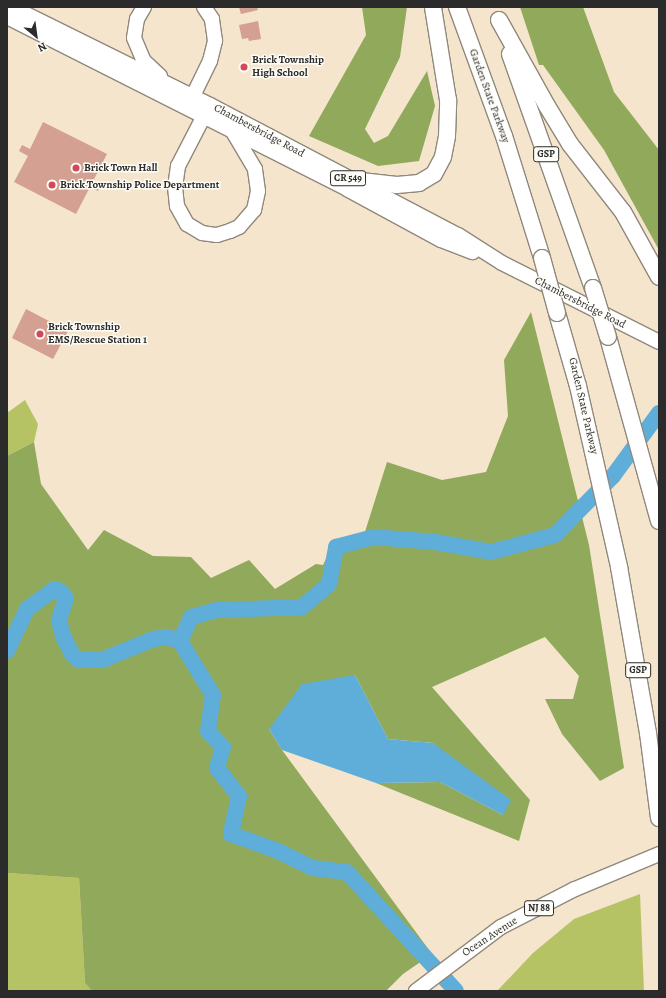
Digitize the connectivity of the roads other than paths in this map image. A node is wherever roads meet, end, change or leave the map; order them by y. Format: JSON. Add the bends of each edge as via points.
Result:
{"nodes":[{"id":1,"x":12,"y":7,"type":"edge"},
{"id":2,"x":144,"y":7,"type":"edge"},
{"id":3,"x":204,"y":7,"type":"edge"},
{"id":4,"x":433,"y":7,"type":"edge"},
{"id":5,"x":457,"y":7,"type":"edge"},
{"id":6,"x":497,"y":13,"type":"edge"},
{"id":7,"x":7,"y":17,"type":"edge"},
{"id":8,"x":170,"y":86,"type":"junction"},
{"id":9,"x":190,"y":103,"type":"junction"},
{"id":10,"x":207,"y":111,"type":"junction"},
{"id":11,"x":233,"y":132,"type":"junction"},
{"id":12,"x":352,"y":180,"type":"junction"},
{"id":13,"x":502,"y":263,"type":"junction"},
{"id":14,"x":659,"y":277,"type":"edge"},
{"id":15,"x":659,"y":342,"type":"edge"},
{"id":16,"x":659,"y":521,"type":"edge"},
{"id":17,"x":659,"y":818,"type":"edge"},
{"id":18,"x":659,"y":854,"type":"edge"},
{"id":19,"x":420,"y":988,"type":"edge"}],
"edges":[{"from":1,"to":8,"type":"main road","name":"Chambersbridge Road","number":"CR 549"},
{"from":2,"to":8,"type":"main road","via":[[134,29],[136,46],[144,62]]},
{"from":3,"to":9,"type":"main road","via":[[212,19],[215,41],[210,62]]},
{"from":4,"to":12,"type":"highway","via":[[448,100],[447,136],[443,157],[434,174],[419,183],[397,186]]},
{"from":5,"to":17,"type":"highway","name":"Garden State Parkway","number":"GSP","bridge":true,"via":[[504,136],[568,346],[610,523],[638,670]]},
{"from":6,"to":14,"type":"highway","via":[[570,144],[623,212]]},
{"from":6,"to":16,"type":"highway","number":"GSP","bridge":true,"via":[[593,288]]},
{"from":7,"to":9,"type":"main road","name":"Chambersbridge Road","number":"CR 549"},
{"from":8,"to":9,"type":"main road","name":"Chambersbridge Road","number":"CR 549"},
{"from":9,"to":10,"type":"main road","name":"Chambersbridge Road","number":"CR 549"},
{"from":10,"to":11,"type":"main road","name":"Chambersbridge Road","number":"CR 549"},
{"from":10,"to":11,"type":"main road","via":[[178,166],[175,187],[177,206],[187,224],[202,233],[217,235],[230,231],[239,227],[254,210],[258,191],[255,169]]},
{"from":10,"to":12,"type":"main road","name":"Chambersbridge Road","number":"CR 549"},
{"from":11,"to":13,"type":"main road","name":"Chambersbridge Road","number":"CR 549","via":[[441,240]]},
{"from":12,"to":13,"type":"main road","name":"Chambersbridge Road","number":"CR 549","via":[[458,235]]},
{"from":13,"to":15,"type":"main road","name":"Chambersbridge Road","number":"CR 549"},
{"from":18,"to":19,"type":"main road","name":"Ocean Avenue","number":"NJ 88","via":[[575,889],[501,927],[448,964]]}]}
